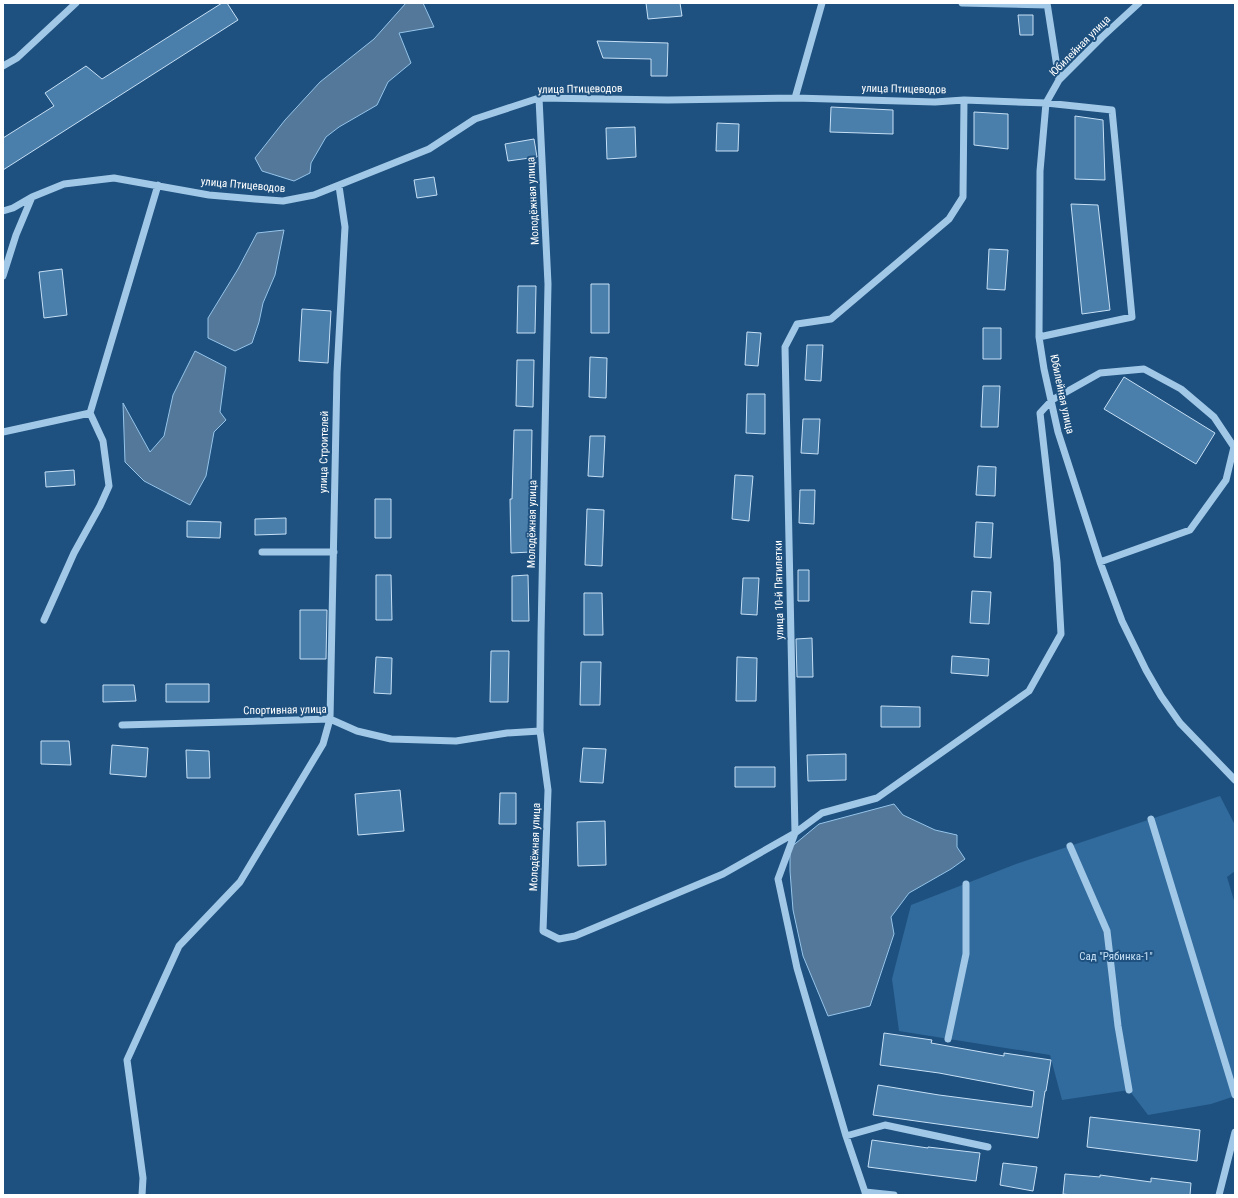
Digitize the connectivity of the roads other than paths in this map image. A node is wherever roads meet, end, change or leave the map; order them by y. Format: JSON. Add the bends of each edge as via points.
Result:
{"nodes":[{"id":1,"x":76,"y":3,"type":"edge"},
{"id":2,"x":822,"y":3,"type":"edge"},
{"id":3,"x":962,"y":3,"type":"edge"},
{"id":4,"x":1139,"y":3,"type":"edge"},
{"id":5,"x":1047,"y":4,"type":"edge"},
{"id":6,"x":3,"y":66,"type":"edge"},
{"id":7,"x":1059,"y":80,"type":"junction"},
{"id":8,"x":539,"y":98,"type":"junction"},
{"id":9,"x":795,"y":98,"type":"junction"},
{"id":10,"x":964,"y":100,"type":"junction"},
{"id":11,"x":1046,"y":103,"type":"junction"},
{"id":12,"x":158,"y":185,"type":"junction"},
{"id":13,"x":339,"y":186,"type":"junction"},
{"id":14,"x":32,"y":197,"type":"junction"},
{"id":15,"x":3,"y":211,"type":"edge"},
{"id":16,"x":3,"y":276,"type":"edge"},
{"id":17,"x":1039,"y":337,"type":"junction"},
{"id":18,"x":1052,"y":400,"type":"junction"},
{"id":19,"x":90,"y":413,"type":"junction"},
{"id":20,"x":3,"y":432,"type":"edge"},
{"id":21,"x":262,"y":552,"type":"dead end"},
{"id":22,"x":334,"y":552,"type":"junction"},
{"id":23,"x":1100,"y":562,"type":"junction"},
{"id":24,"x":44,"y":620,"type":"dead end"},
{"id":25,"x":330,"y":720,"type":"junction"},
{"id":26,"x":122,"y":725,"type":"dead end"},
{"id":27,"x":540,"y":731,"type":"junction"},
{"id":28,"x":1235,"y":780,"type":"edge"},
{"id":29,"x":1151,"y":819,"type":"dead end"},
{"id":30,"x":795,"y":833,"type":"junction"},
{"id":31,"x":1070,"y":846,"type":"dead end"},
{"id":32,"x":966,"y":884,"type":"dead end"},
{"id":33,"x":948,"y":1039,"type":"dead end"},
{"id":34,"x":1129,"y":1090,"type":"dead end"},
{"id":35,"x":1235,"y":1095,"type":"edge"},
{"id":36,"x":1235,"y":1132,"type":"edge"},
{"id":37,"x":846,"y":1136,"type":"junction"},
{"id":38,"x":988,"y":1147,"type":"dead end"},
{"id":39,"x":863,"y":1193,"type":"edge"},
{"id":40,"x":142,"y":1195,"type":"edge"},
{"id":41,"x":894,"y":1195,"type":"edge"},
{"id":42,"x":1219,"y":1195,"type":"edge"}],
"edges":[{"from":1,"to":6,"type":"street","via":[[17,58]]},
{"from":2,"to":9,"type":"street"},
{"from":3,"to":5,"type":"street"},
{"from":4,"to":7,"type":"street","name":"Юбилейная улица"},
{"from":5,"to":7,"type":"street"},
{"from":7,"to":11,"type":"street","name":"Юбилейная улица"},
{"from":8,"to":9,"type":"street","name":"улица Птицеводов"},
{"from":8,"to":13,"type":"street","name":"улица Птицеводов","via":[[475,119],[429,149]]},
{"from":8,"to":27,"type":"street","name":"Молодёжная улица","via":[[548,284]]},
{"from":9,"to":10,"type":"street","name":"улица Птицеводов","via":[[934,102]]},
{"from":10,"to":11,"type":"street","name":"улица Птицеводов"},
{"from":10,"to":30,"type":"street","name":"улица 10-й Пятилетки","via":[[963,197],[949,219],[831,319],[797,324],[785,347]]},
{"from":11,"to":17,"type":"street","name":"Юбилейная улица","via":[[1040,171]]},
{"from":11,"to":17,"type":"street","name":"улица Птицеводов","via":[[1112,110],[1132,317]]},
{"from":12,"to":13,"type":"street","name":"улица Птицеводов","via":[[209,194],[283,201],[314,195]]},
{"from":12,"to":14,"type":"street","name":"улица Птицеводов","via":[[114,178],[64,184]]},
{"from":12,"to":19,"type":"street"},
{"from":13,"to":22,"type":"street","name":"улица Строителей","via":[[345,228],[337,373]]},
{"from":14,"to":15,"type":"street","name":"улица Птицеводов"},
{"from":14,"to":16,"type":"street"},
{"from":17,"to":18,"type":"street","name":"Юбилейная улица"},
{"from":18,"to":23,"type":"street","name":"Юбилейная улица","via":[[1058,432]]},
{"from":18,"to":23,"type":"street","via":[[1100,373],[1144,369],[1181,389],[1214,417],[1234,447],[1226,480],[1190,530]]},
{"from":18,"to":30,"type":"street","via":[[1040,413],[1057,562],[1061,634],[1029,691],[878,798],[822,813]]},
{"from":19,"to":20,"type":"street"},
{"from":19,"to":24,"type":"street","via":[[103,442],[109,486]]},
{"from":21,"to":22,"type":"street"},
{"from":22,"to":25,"type":"street","name":"улица Строителей"},
{"from":23,"to":28,"type":"street","name":"Юбилейная улица","via":[[1122,621],[1161,696],[1180,723]]},
{"from":25,"to":26,"type":"street","name":"Спортивная улица"},
{"from":25,"to":27,"type":"street","name":"Спортивная улица","via":[[357,731],[391,739],[456,741]]},
{"from":25,"to":40,"type":"street","name":"улица Строителей","via":[[323,744],[240,882],[179,946],[127,1060],[143,1178]]},
{"from":27,"to":30,"type":"street","name":"Молодёжная улица","via":[[548,790],[543,931],[559,939],[575,936],[723,874]]},
{"from":29,"to":35,"type":"street"},
{"from":30,"to":37,"type":"street","via":[[778,879],[797,968]]},
{"from":31,"to":34,"type":"street","via":[[1107,931],[1118,1026]]},
{"from":32,"to":33,"type":"street","via":[[966,954]]},
{"from":36,"to":42,"type":"street"},
{"from":37,"to":38,"type":"street","via":[[885,1125]]},
{"from":37,"to":39,"type":"street"},
{"from":39,"to":41,"type":"street"}]}
